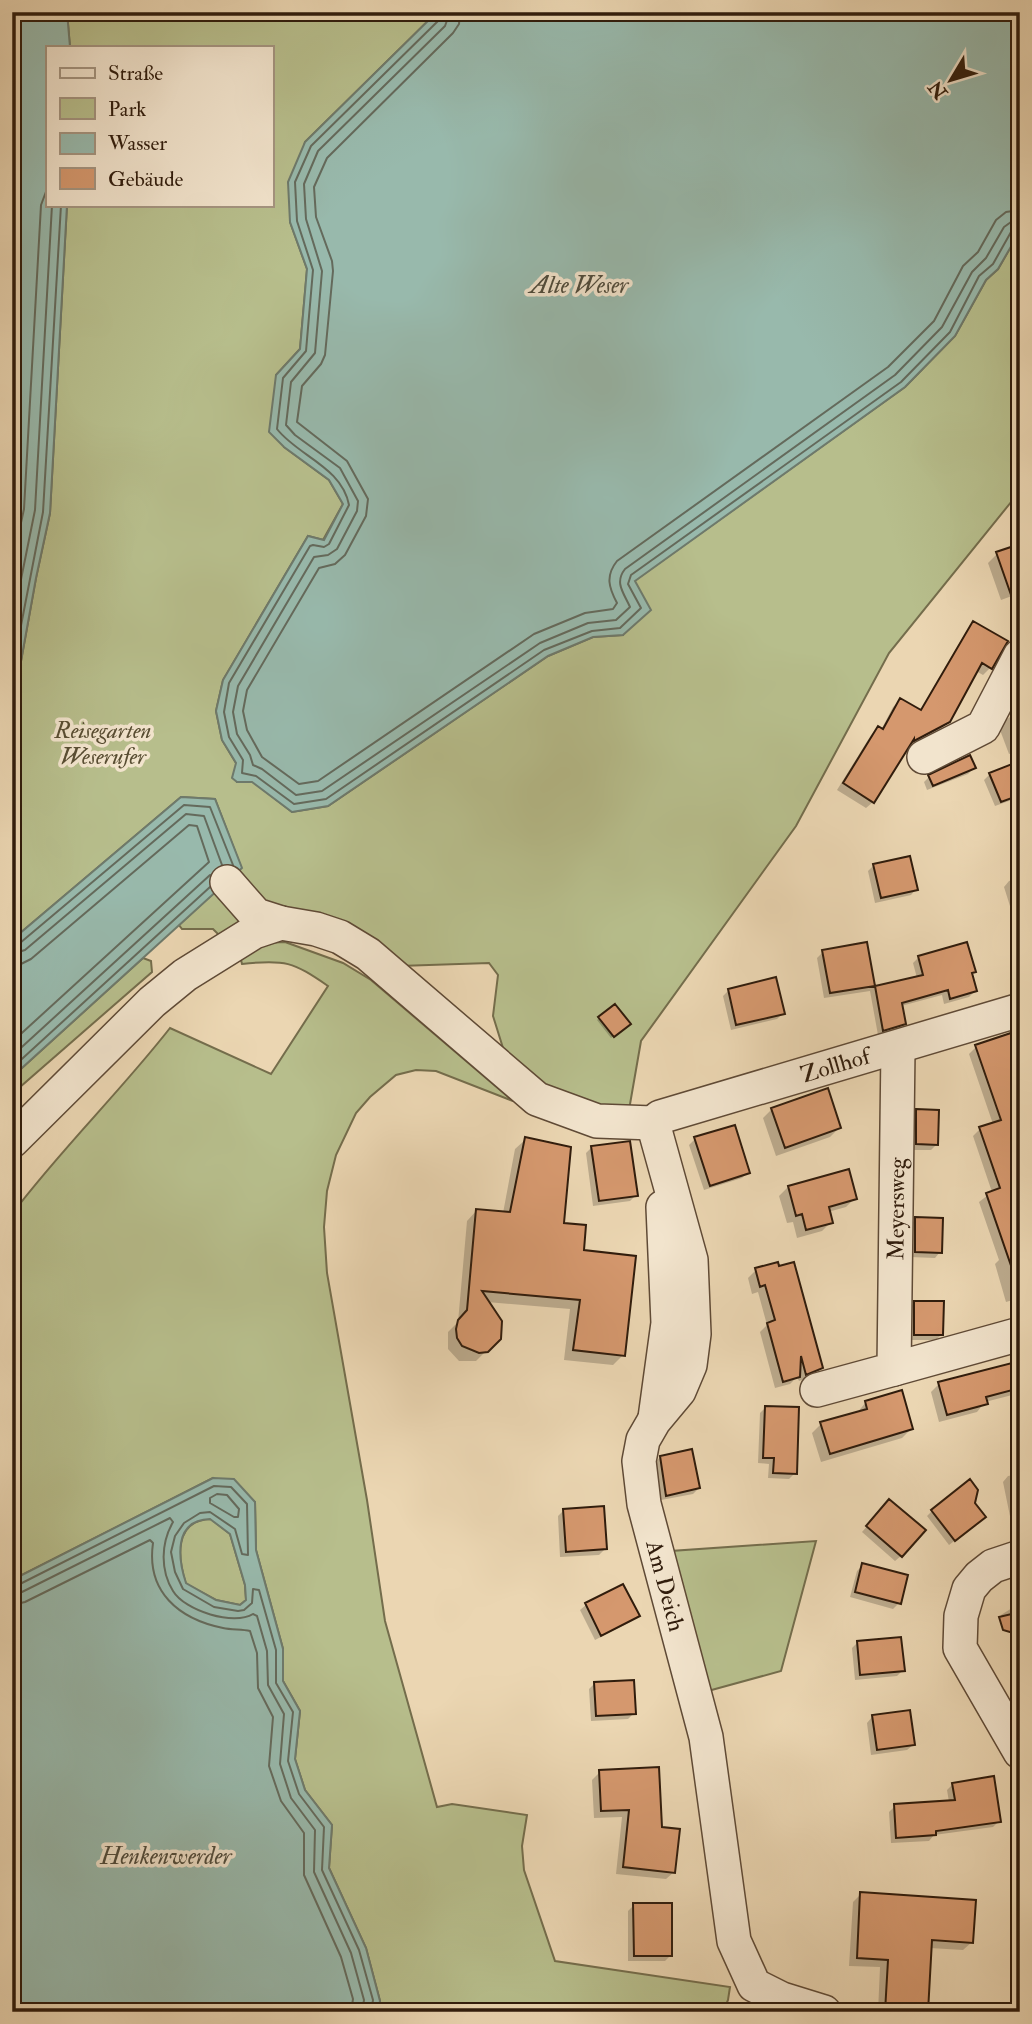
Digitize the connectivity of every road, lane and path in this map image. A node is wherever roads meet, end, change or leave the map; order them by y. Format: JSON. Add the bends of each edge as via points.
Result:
{"nodes":[{"id":1,"x":1020,"y":656,"type":"edge"},
{"id":2,"x":923,"y":757,"type":"dead end"},
{"id":3,"x":227,"y":882,"type":"dead end"},
{"id":4,"x":281,"y":923,"type":"junction"},
{"id":5,"x":1020,"y":1010,"type":"edge"},
{"id":6,"x":898,"y":1048,"type":"junction"},
{"id":7,"x":653,"y":1124,"type":"junction"},
{"id":8,"x":12,"y":1141,"type":"edge"},
{"id":9,"x":1020,"y":1334,"type":"edge"},
{"id":10,"x":894,"y":1369,"type":"junction"},
{"id":11,"x":817,"y":1390,"type":"dead end"},
{"id":12,"x":1020,"y":1557,"type":"edge"},
{"id":13,"x":1020,"y":1752,"type":"edge"},
{"id":14,"x":824,"y":2012,"type":"edge"}],
"edges":[{"from":1,"to":2,"type":"street","via":[[983,727]]},
{"from":3,"to":4,"type":"street","via":[[256,915]]},
{"from":4,"to":7,"type":"street","via":[[340,937],[368,954],[537,1099],[597,1121]]},
{"from":4,"to":8,"type":"street","via":[[254,932],[184,975]]},
{"from":5,"to":6,"type":"street","name":"Zollhof"},
{"from":6,"to":7,"type":"street","name":"Zollhof","via":[[660,1117]]},
{"from":6,"to":10,"type":"street","name":"Meyersweg"},
{"from":7,"to":14,"type":"street","name":"Am Deich","via":[[691,1260],[694,1334],[690,1365],[679,1391],[643,1440],[639,1461],[644,1504],[706,1737],[734,1941],[754,1985]]},
{"from":9,"to":10,"type":"street"},
{"from":10,"to":11,"type":"street"},
{"from":12,"to":13,"type":"street","via":[[993,1566],[969,1589],[961,1616],[960,1648]]}]}
